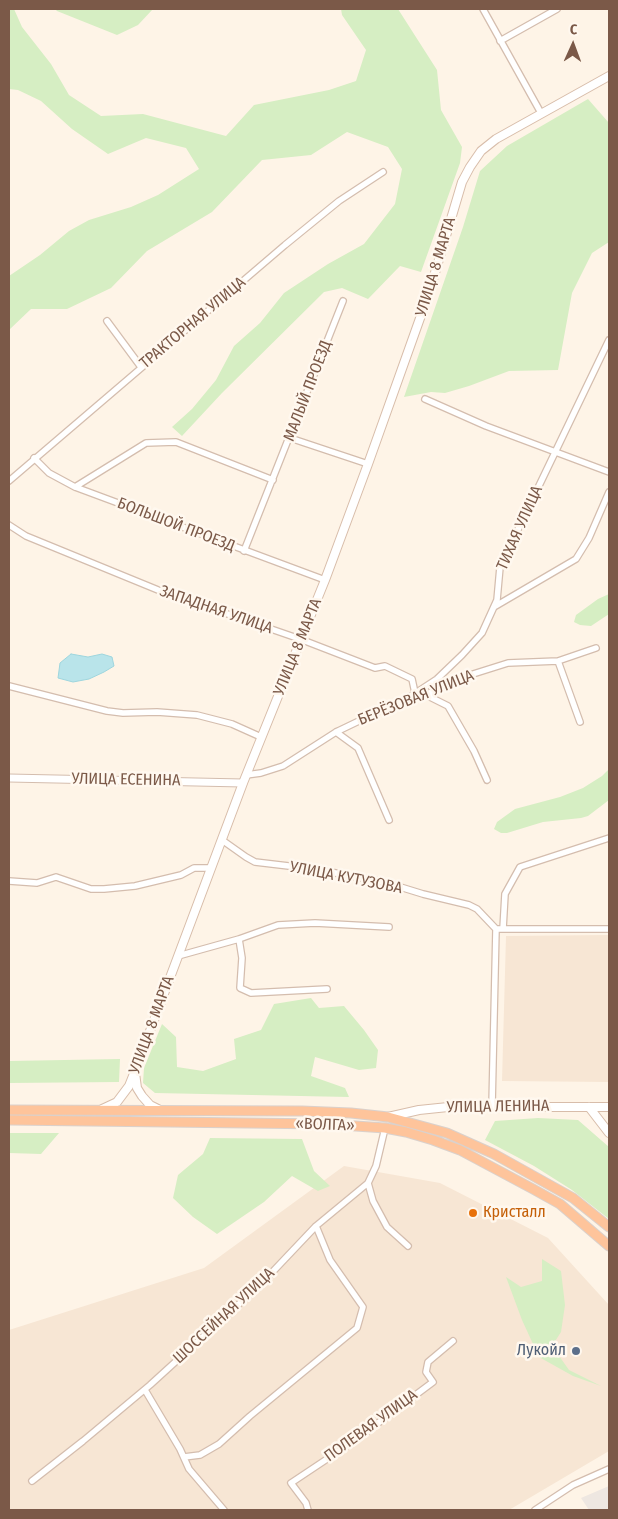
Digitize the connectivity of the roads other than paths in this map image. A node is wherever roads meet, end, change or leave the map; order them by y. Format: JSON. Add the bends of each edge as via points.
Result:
{"nodes":[{"id":1,"x":483,"y":9,"type":"edge"},
{"id":2,"x":557,"y":9,"type":"edge"},
{"id":3,"x":500,"y":41,"type":"junction"},
{"id":4,"x":609,"y":76,"type":"edge"},
{"id":5,"x":541,"y":113,"type":"junction"},
{"id":6,"x":382,"y":172,"type":"dead end"},
{"id":7,"x":343,"y":301,"type":"dead end"},
{"id":8,"x":107,"y":321,"type":"dead end"},
{"id":9,"x":609,"y":340,"type":"edge"},
{"id":10,"x":141,"y":366,"type":"junction"},
{"id":11,"x":425,"y":399,"type":"dead end"},
{"id":12,"x":290,"y":438,"type":"junction"},
{"id":13,"x":554,"y":451,"type":"junction"},
{"id":14,"x":34,"y":458,"type":"junction"},
{"id":15,"x":368,"y":464,"type":"junction"},
{"id":16,"x":609,"y":472,"type":"edge"},
{"id":17,"x":273,"y":480,"type":"junction"},
{"id":18,"x":9,"y":481,"type":"edge"},
{"id":19,"x":75,"y":487,"type":"junction"},
{"id":20,"x":609,"y":492,"type":"edge"},
{"id":21,"x":9,"y":525,"type":"edge"},
{"id":22,"x":244,"y":551,"type":"junction"},
{"id":23,"x":325,"y":580,"type":"junction"},
{"id":24,"x":494,"y":608,"type":"junction"},
{"id":25,"x":300,"y":639,"type":"junction"},
{"id":26,"x":596,"y":648,"type":"dead end"},
{"id":27,"x":558,"y":661,"type":"junction"},
{"id":28,"x":9,"y":686,"type":"edge"},
{"id":29,"x":413,"y":695,"type":"junction"},
{"id":30,"x":426,"y":695,"type":"junction"},
{"id":31,"x":580,"y":722,"type":"dead end"},
{"id":32,"x":336,"y":732,"type":"junction"},
{"id":33,"x":261,"y":737,"type":"junction"},
{"id":34,"x":9,"y":778,"type":"edge"},
{"id":35,"x":244,"y":779,"type":"junction"},
{"id":36,"x":486,"y":780,"type":"dead end"},
{"id":37,"x":389,"y":820,"type":"dead end"},
{"id":38,"x":609,"y":838,"type":"edge"},
{"id":39,"x":222,"y":840,"type":"junction"},
{"id":40,"x":211,"y":868,"type":"junction"},
{"id":41,"x":9,"y":881,"type":"edge"},
{"id":42,"x":389,"y":927,"type":"dead end"},
{"id":43,"x":500,"y":929,"type":"junction"},
{"id":44,"x":609,"y":929,"type":"edge"},
{"id":45,"x":239,"y":939,"type":"junction"},
{"id":46,"x":178,"y":956,"type":"junction"},
{"id":47,"x":327,"y":990,"type":"dead end"},
{"id":48,"x":135,"y":1070,"type":"junction"},
{"id":49,"x":492,"y":1106,"type":"junction"},
{"id":50,"x":590,"y":1107,"type":"junction"},
{"id":51,"x":609,"y":1107,"type":"edge"},
{"id":52,"x":9,"y":1110,"type":"edge"},
{"id":53,"x":98,"y":1110,"type":"junction"},
{"id":54,"x":162,"y":1110,"type":"junction"},
{"id":55,"x":388,"y":1117,"type":"junction"},
{"id":56,"x":9,"y":1120,"type":"edge"},
{"id":57,"x":385,"y":1128,"type":"junction"},
{"id":58,"x":609,"y":1133,"type":"edge"},
{"id":59,"x":368,"y":1183,"type":"junction"},
{"id":60,"x":316,"y":1226,"type":"junction"},
{"id":61,"x":609,"y":1227,"type":"edge"},
{"id":62,"x":408,"y":1246,"type":"dead end"},
{"id":63,"x":609,"y":1246,"type":"edge"},
{"id":64,"x":453,"y":1341,"type":"dead end"},
{"id":65,"x":145,"y":1390,"type":"junction"},
{"id":66,"x":184,"y":1458,"type":"junction"},
{"id":67,"x":609,"y":1469,"type":"edge"},
{"id":68,"x":32,"y":1481,"type":"dead end"},
{"id":69,"x":224,"y":1510,"type":"edge"},
{"id":70,"x":308,"y":1510,"type":"edge"},
{"id":71,"x":536,"y":1510,"type":"edge"}],
"edges":[{"from":1,"to":3,"type":"street"},
{"from":2,"to":3,"type":"street"},
{"from":3,"to":5,"type":"street"},
{"from":4,"to":5,"type":"main road","name":"УЛИЦА 8 МАРТА"},
{"from":5,"to":15,"type":"main road","name":"УЛИЦА 8 МАРТА","via":[[481,151],[462,182],[429,292]]},
{"from":6,"to":10,"type":"street","name":"ТРАКТОРНАЯ УЛИЦА","via":[[331,207]]},
{"from":7,"to":12,"type":"street","name":"МАЛЫЙ ПРОЕЗД"},
{"from":8,"to":10,"type":"street"},
{"from":9,"to":13,"type":"street","name":"ТИХАЯ УЛИЦА"},
{"from":10,"to":14,"type":"street","name":"ТРАКТОРНАЯ УЛИЦА"},
{"from":11,"to":13,"type":"street"},
{"from":12,"to":15,"type":"street"},
{"from":12,"to":17,"type":"street","name":"МАЛЫЙ ПРОЕЗД"},
{"from":13,"to":16,"type":"street"},
{"from":13,"to":24,"type":"street","name":"ТИХАЯ УЛИЦА","via":[[500,567]]},
{"from":14,"to":18,"type":"street","name":"ТРАКТОРНАЯ УЛИЦА"},
{"from":14,"to":19,"type":"street","name":"БОЛЬШОЙ ПРОЕЗД","via":[[49,474]]},
{"from":15,"to":23,"type":"main road","name":"УЛИЦА 8 МАРТА"},
{"from":17,"to":19,"type":"street","via":[[176,442],[146,443]]},
{"from":17,"to":22,"type":"street","name":"МАЛЫЙ ПРОЕЗД"},
{"from":19,"to":22,"type":"street","name":"БОЛЬШОЙ ПРОЕЗД"},
{"from":20,"to":24,"type":"street","via":[[576,560]]},
{"from":21,"to":25,"type":"street","name":"ЗАПАДНАЯ УЛИЦА","via":[[26,536],[158,590]]},
{"from":22,"to":23,"type":"street","name":"БОЛЬШОЙ ПРОЕЗД"},
{"from":23,"to":25,"type":"main road","name":"УЛИЦА 8 МАРТА"},
{"from":24,"to":29,"type":"street","name":"ТИХАЯ УЛИЦА","via":[[482,633],[462,655],[437,679]]},
{"from":25,"to":29,"type":"street","name":"ЗАПАДНАЯ УЛИЦА","via":[[375,668],[385,666],[412,679]]},
{"from":25,"to":33,"type":"main road","name":"УЛИЦА 8 МАРТА"},
{"from":26,"to":27,"type":"street","name":"БЕРЁЗОВАЯ УЛИЦА"},
{"from":27,"to":30,"type":"street","name":"БЕРЁЗОВАЯ УЛИЦА","via":[[508,662],[454,680]]},
{"from":27,"to":31,"type":"street"},
{"from":28,"to":33,"type":"street","via":[[106,711],[197,715],[232,724]]},
{"from":29,"to":30,"type":"street","name":"БЕРЁЗОВАЯ УЛИЦА"},
{"from":29,"to":32,"type":"street","name":"БЕРЁЗОВАЯ УЛИЦА"},
{"from":30,"to":36,"type":"street","via":[[448,706],[474,751]]},
{"from":32,"to":35,"type":"street","name":"БЕРЁЗОВАЯ УЛИЦА","via":[[283,766]]},
{"from":32,"to":37,"type":"street","via":[[358,748]]},
{"from":33,"to":35,"type":"main road","name":"УЛИЦА 8 МАРТА"},
{"from":34,"to":35,"type":"street","name":"УЛИЦА ЕСЕНИНА"},
{"from":35,"to":39,"type":"main road","name":"УЛИЦА 8 МАРТА"},
{"from":38,"to":43,"type":"street","via":[[520,867],[505,894]]},
{"from":39,"to":40,"type":"main road","name":"УЛИЦА 8 МАРТА"},
{"from":39,"to":43,"type":"street","name":"УЛИЦА КУТУЗОВА","via":[[255,862],[384,882],[469,905]]},
{"from":40,"to":41,"type":"street","via":[[194,868],[182,875],[135,886],[104,889],[91,889],[56,876],[37,882]]},
{"from":40,"to":46,"type":"main road","name":"УЛИЦА 8 МАРТА"},
{"from":42,"to":45,"type":"street","via":[[315,923],[278,925]]},
{"from":43,"to":44,"type":"street"},
{"from":43,"to":49,"type":"street"},
{"from":45,"to":46,"type":"street"},
{"from":45,"to":47,"type":"street","via":[[242,958],[240,988],[251,993]]},
{"from":46,"to":48,"type":"main road","name":"УЛИЦА 8 МАРТА"},
{"from":48,"to":53,"type":"main road","name":"УЛИЦА 8 МАРТА","via":[[129,1086],[116,1102]]},
{"from":48,"to":54,"type":"main road","via":[[142,1096],[150,1105]]},
{"from":49,"to":50,"type":"main road","name":"УЛИЦА ЛЕНИНА"},
{"from":49,"to":55,"type":"main road","name":"УЛИЦА ЛЕНИНА","via":[[436,1108]]},
{"from":50,"to":51,"type":"main road","name":"УЛИЦА ЛЕНИНА"},
{"from":50,"to":58,"type":"main road"},
{"from":52,"to":53,"type":"highway","name":"«ВОЛГА»"},
{"from":53,"to":54,"type":"highway","name":"«ВОЛГА»"},
{"from":54,"to":55,"type":"highway","name":"«ВОЛГА»","via":[[302,1111]]},
{"from":55,"to":61,"type":"highway","name":"«ВОЛГА»","via":[[447,1133],[494,1154],[573,1198]]},
{"from":56,"to":57,"type":"highway","name":"«ВОЛГА»","via":[[317,1124]]},
{"from":57,"to":59,"type":"street","name":"ШОССЕЙНАЯ УЛИЦА","via":[[376,1166]]},
{"from":57,"to":63,"type":"highway","name":"«ВОЛГА»","via":[[433,1140],[488,1164],[560,1204]]},
{"from":59,"to":60,"type":"street","name":"ШОССЕЙНАЯ УЛИЦА"},
{"from":59,"to":62,"type":"street","via":[[373,1201],[387,1227]]},
{"from":60,"to":65,"type":"street","name":"ШОССЕЙНАЯ УЛИЦА","via":[[262,1283]]},
{"from":60,"to":66,"type":"street","via":[[330,1260],[363,1307],[357,1328],[219,1444],[200,1455]]},
{"from":64,"to":70,"type":"street","name":"ПОЛЕВАЯ УЛИЦА","via":[[428,1362],[426,1372],[433,1382],[354,1441],[290,1482]]},
{"from":65,"to":66,"type":"street"},
{"from":65,"to":68,"type":"street","name":"ШОССЕЙНАЯ УЛИЦА"},
{"from":66,"to":69,"type":"street","via":[[189,1469]]},
{"from":67,"to":71,"type":"street","via":[[573,1486]]}]}
